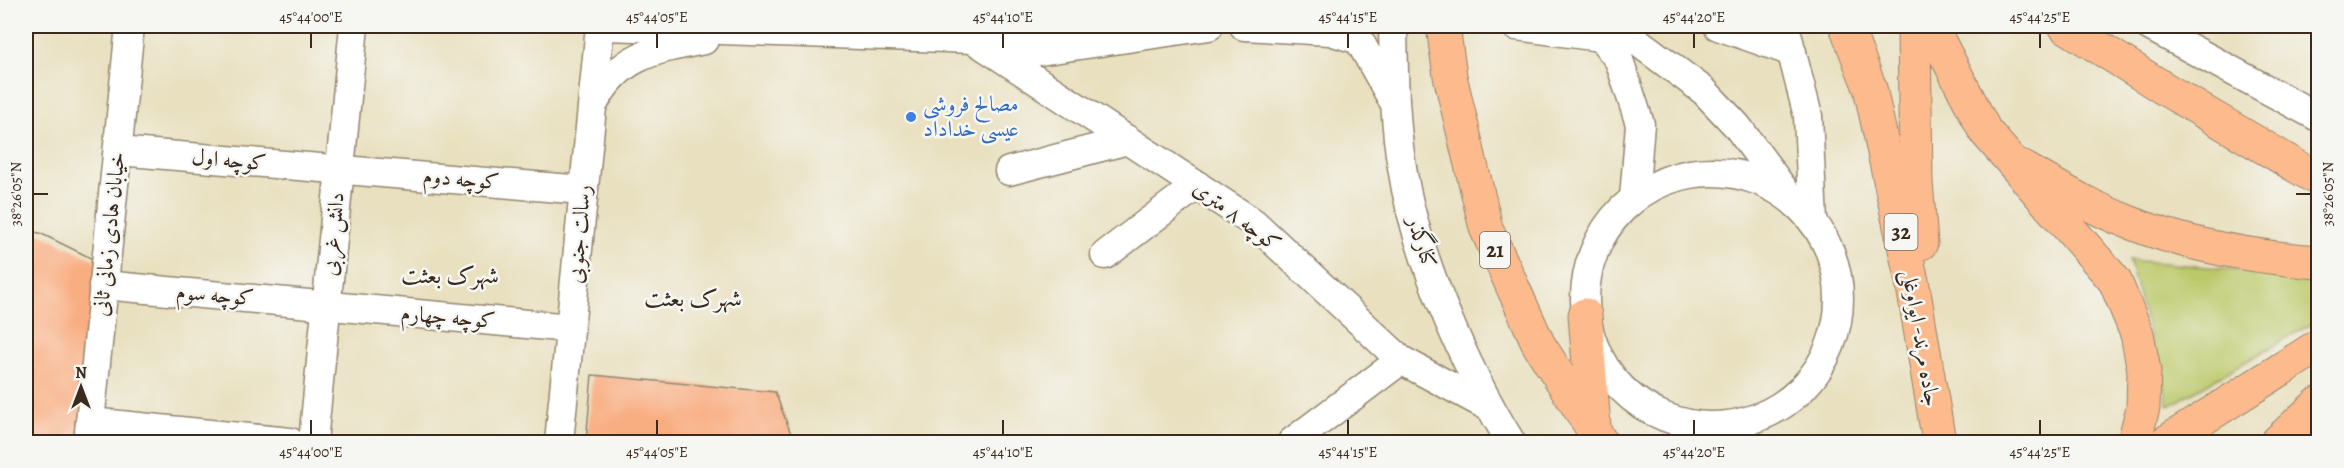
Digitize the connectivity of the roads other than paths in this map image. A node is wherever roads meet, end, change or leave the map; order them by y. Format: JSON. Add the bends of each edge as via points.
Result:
{"nodes":[{"id":1,"x":130,"y":26,"type":"edge"},
{"id":2,"x":354,"y":26,"type":"edge"},
{"id":3,"x":600,"y":26,"type":"edge"},
{"id":4,"x":606,"y":26,"type":"edge"},
{"id":5,"x":1047,"y":26,"type":"edge"},
{"id":6,"x":1209,"y":26,"type":"edge"},
{"id":7,"x":1244,"y":26,"type":"edge"},
{"id":8,"x":1393,"y":26,"type":"edge"},
{"id":9,"x":1516,"y":26,"type":"edge"},
{"id":10,"x":1718,"y":26,"type":"edge"},
{"id":11,"x":1845,"y":26,"type":"edge"},
{"id":12,"x":1914,"y":26,"type":"edge"},
{"id":13,"x":1931,"y":26,"type":"edge"},
{"id":14,"x":2065,"y":26,"type":"edge"},
{"id":15,"x":2155,"y":27,"type":"edge"},
{"id":16,"x":734,"y":28,"type":"edge"},
{"id":17,"x":1444,"y":31,"type":"edge"},
{"id":18,"x":979,"y":32,"type":"edge"},
{"id":19,"x":1601,"y":37,"type":"junction"},
{"id":20,"x":1789,"y":39,"type":"edge"},
{"id":21,"x":1396,"y":107,"type":"junction"},
{"id":22,"x":591,"y":108,"type":"junction"},
{"id":23,"x":2319,"y":117,"type":"edge"},
{"id":24,"x":1128,"y":140,"type":"junction"},
{"id":25,"x":118,"y":151,"type":"junction"},
{"id":26,"x":2016,"y":164,"type":"junction"},
{"id":27,"x":339,"y":169,"type":"junction"},
{"id":28,"x":1009,"y":171,"type":"dead end"},
{"id":29,"x":2319,"y":179,"type":"edge"},
{"id":30,"x":1197,"y":185,"type":"junction"},
{"id":31,"x":583,"y":190,"type":"junction"},
{"id":32,"x":1634,"y":198,"type":"junction"},
{"id":33,"x":1790,"y":199,"type":"junction"},
{"id":34,"x":1814,"y":222,"type":"junction"},
{"id":35,"x":1105,"y":255,"type":"dead end"},
{"id":36,"x":2319,"y":262,"type":"edge"},
{"id":37,"x":103,"y":285,"type":"junction"},
{"id":38,"x":1518,"y":302,"type":"junction"},
{"id":39,"x":327,"y":305,"type":"junction"},
{"id":40,"x":1585,"y":315,"type":"joint"},
{"id":41,"x":570,"y":328,"type":"junction"},
{"id":42,"x":2319,"y":346,"type":"edge"},
{"id":43,"x":1401,"y":360,"type":"junction"},
{"id":44,"x":1599,"y":367,"type":"junction"},
{"id":45,"x":2319,"y":404,"type":"edge"},
{"id":46,"x":1489,"y":407,"type":"junction"},
{"id":47,"x":89,"y":432,"type":"edge"},
{"id":48,"x":1600,"y":440,"type":"edge"},
{"id":49,"x":290,"y":442,"type":"edge"},
{"id":50,"x":314,"y":442,"type":"edge"},
{"id":51,"x":559,"y":442,"type":"edge"},
{"id":52,"x":1292,"y":442,"type":"edge"},
{"id":53,"x":1511,"y":442,"type":"edge"},
{"id":54,"x":1939,"y":442,"type":"edge"},
{"id":55,"x":2134,"y":442,"type":"edge"},
{"id":56,"x":2166,"y":442,"type":"edge"},
{"id":57,"x":2277,"y":442,"type":"edge"}],
"edges":[{"from":1,"to":25,"type":"street","name":"خیابان هادی زمانی ثانی"},
{"from":2,"to":27,"type":"street","name":"دانش غربی"},
{"from":3,"to":22,"type":"street","name":"رسالت جنوبی"},
{"from":4,"to":16,"type":"street"},
{"from":5,"to":18,"type":"street"},
{"from":6,"to":18,"type":"street","via":[[1026,53]]},
{"from":7,"to":21,"type":"street","via":[[1330,31],[1359,40]]},
{"from":8,"to":21,"type":"street","name":"کنارگذر"},
{"from":9,"to":19,"type":"street"},
{"from":10,"to":20,"type":"street"},
{"from":11,"to":54,"type":"main road","name":"جاده مرند- ایواوغلی","number":"32","via":[[1870,88],[1913,286]]},
{"from":12,"to":54,"type":"main road","via":[[1916,182]]},
{"from":13,"to":26,"type":"main road","via":[[1986,131]]},
{"from":14,"to":29,"type":"main road"},
{"from":15,"to":23,"type":"street"},
{"from":16,"to":18,"type":"street"},
{"from":16,"to":22,"type":"street","via":[[638,57],[615,72]]},
{"from":17,"to":38,"type":"main road","number":"21","via":[[1450,76],[1486,228]]},
{"from":18,"to":24,"type":"street","name":"کوچه ۸ متری"},
{"from":19,"to":32,"type":"street","via":[[1618,60],[1640,124]]},
{"from":19,"to":33,"type":"street","via":[[1638,42],[1704,91],[1737,126]]},
{"from":20,"to":34,"type":"street","via":[[1808,116]]},
{"from":21,"to":46,"type":"street","name":"کنارگذر","via":[[1402,168],[1424,254]]},
{"from":22,"to":31,"type":"street","name":"رسالت جنوبی"},
{"from":24,"to":28,"type":"street"},
{"from":24,"to":30,"type":"street","name":"کوچه ۸ متری"},
{"from":25,"to":27,"type":"street","name":"کوچه اول"},
{"from":25,"to":37,"type":"street","name":"خیابان هادی زمانی ثانی"},
{"from":26,"to":36,"type":"main road","via":[[2126,221],[2189,243],[2274,259]]},
{"from":26,"to":55,"type":"main road","via":[[2115,281],[2137,334],[2144,370],[2143,408]]},
{"from":27,"to":31,"type":"street","name":"کوچه دوم"},
{"from":27,"to":39,"type":"street","name":"دانش غربی"},
{"from":30,"to":35,"type":"street"},
{"from":30,"to":43,"type":"street","name":"کوچه ۸ متری","via":[[1254,223]]},
{"from":31,"to":41,"type":"street","name":"رسالت جنوبی"},
{"from":32,"to":33,"type":"street","via":[[1663,182],[1695,173],[1729,173],[1761,182]]},
{"from":32,"to":40,"type":"street","via":[[1611,222],[1594,250],[1585,282]]},
{"from":33,"to":34,"type":"street"},
{"from":34,"to":44,"type":"street","via":[[1830,251],[1836,273],[1838,316],[1830,349],[1813,377],[1789,401],[1760,417],[1728,426],[1695,425],[1662,417],[1634,400]]},
{"from":37,"to":39,"type":"street","name":"کوچه سوم"},
{"from":37,"to":47,"type":"street","name":"خیابان هادی زمانی ثانی"},
{"from":38,"to":44,"type":"main road"},
{"from":38,"to":48,"type":"main road","number":"21","via":[[1539,345]]},
{"from":39,"to":41,"type":"street","name":"کوچه چهارم"},
{"from":39,"to":50,"type":"street","name":"دانش غربی"},
{"from":40,"to":44,"type":"main road"},
{"from":41,"to":51,"type":"street","name":"رسالت جنوبی"},
{"from":42,"to":56,"type":"main road"},
{"from":43,"to":46,"type":"street","name":"کوچه ۸ متری"},
{"from":43,"to":52,"type":"street"},
{"from":44,"to":48,"type":"main road"},
{"from":45,"to":57,"type":"main road"},
{"from":46,"to":53,"type":"street","name":"کنارگذر"},
{"from":47,"to":49,"type":"street"}]}
